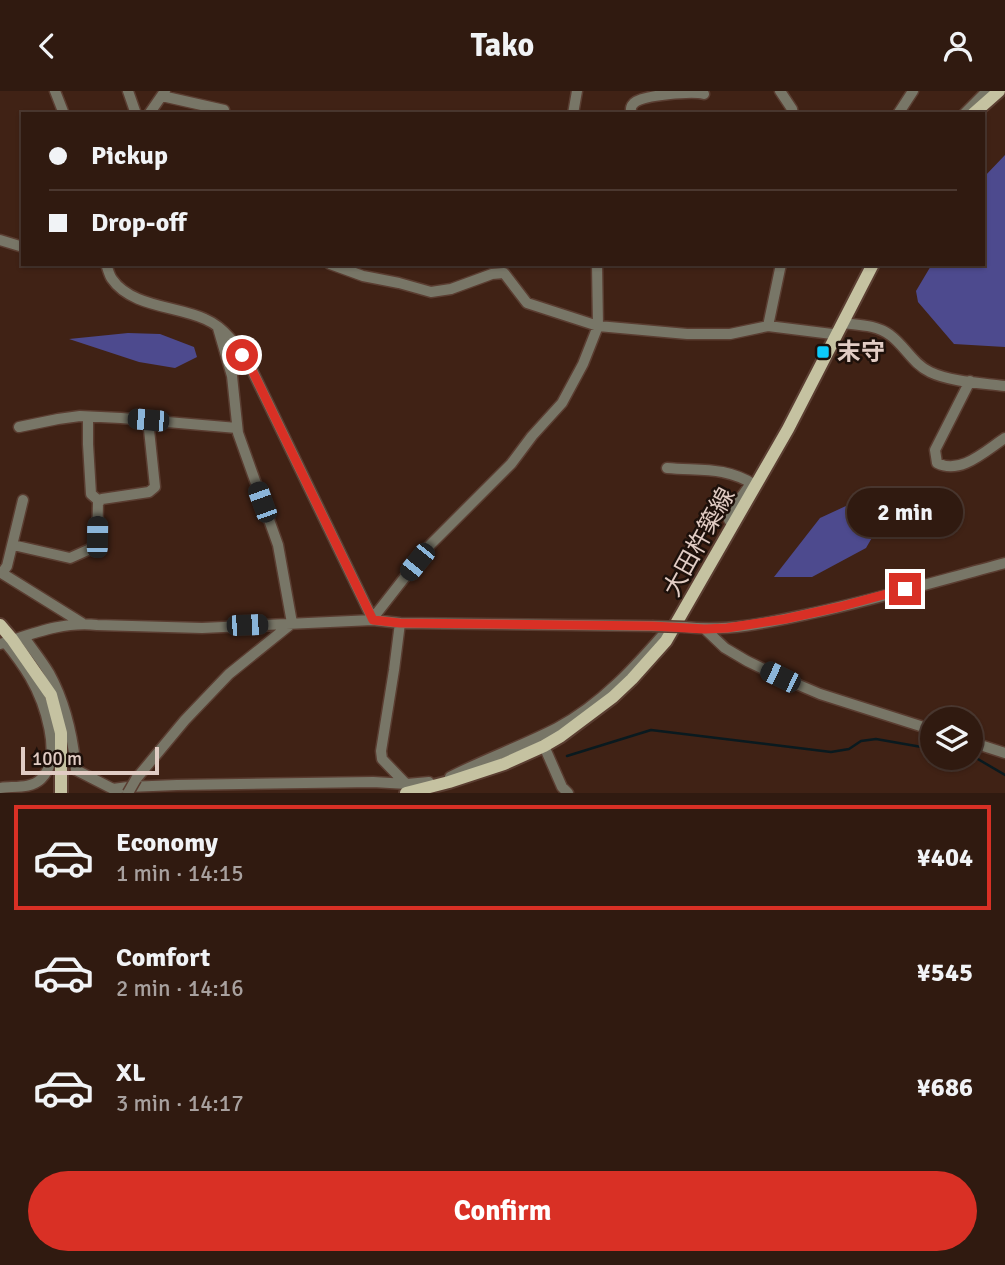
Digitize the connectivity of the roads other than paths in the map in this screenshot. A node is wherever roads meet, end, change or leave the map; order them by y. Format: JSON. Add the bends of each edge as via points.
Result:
{"nodes":[{"id":1,"x":55,"y":91,"type":"edge"},
{"id":2,"x":128,"y":91,"type":"edge"},
{"id":3,"x":577,"y":91,"type":"edge"},
{"id":4,"x":780,"y":91,"type":"edge"},
{"id":5,"x":913,"y":91,"type":"edge"},
{"id":6,"x":987,"y":91,"type":"edge"},
{"id":7,"x":999,"y":91,"type":"edge"},
{"id":8,"x":163,"y":93,"type":"edge"},
{"id":9,"x":704,"y":94,"type":"dead end"},
{"id":10,"x":224,"y":110,"type":"dead end"},
{"id":11,"x":63,"y":112,"type":"edge"},
{"id":12,"x":135,"y":112,"type":"edge"},
{"id":13,"x":150,"y":112,"type":"edge"},
{"id":14,"x":573,"y":112,"type":"edge"},
{"id":15,"x":630,"y":112,"type":"edge"},
{"id":16,"x":793,"y":112,"type":"edge"},
{"id":17,"x":899,"y":112,"type":"edge"},
{"id":18,"x":966,"y":112,"type":"edge"},
{"id":19,"x":974,"y":112,"type":"edge"},
{"id":20,"x":0,"y":240,"type":"edge"},
{"id":21,"x":21,"y":246,"type":"edge"},
{"id":22,"x":107,"y":266,"type":"edge"},
{"id":23,"x":336,"y":266,"type":"edge"},
{"id":24,"x":597,"y":266,"type":"edge"},
{"id":25,"x":781,"y":266,"type":"edge"},
{"id":26,"x":871,"y":266,"type":"edge"},
{"id":27,"x":768,"y":325,"type":"junction"},
{"id":28,"x":598,"y":326,"type":"junction"},
{"id":29,"x":218,"y":328,"type":"junction"},
{"id":30,"x":838,"y":330,"type":"junction"},
{"id":31,"x":970,"y":381,"type":"junction"},
{"id":32,"x":1005,"y":386,"type":"edge"},
{"id":33,"x":88,"y":417,"type":"junction"},
{"id":34,"x":148,"y":420,"type":"junction"},
{"id":35,"x":19,"y":427,"type":"dead end"},
{"id":36,"x":237,"y":428,"type":"junction"},
{"id":37,"x":1005,"y":439,"type":"edge"},
{"id":38,"x":667,"y":468,"type":"dead end"},
{"id":39,"x":754,"y":484,"type":"junction"},
{"id":40,"x":23,"y":500,"type":"dead end"},
{"id":41,"x":99,"y":501,"type":"junction"},
{"id":42,"x":13,"y":545,"type":"junction"},
{"id":43,"x":1005,"y":563,"type":"edge"},
{"id":44,"x":1,"y":572,"type":"edge"},
{"id":45,"x":373,"y":619,"type":"junction"},
{"id":46,"x":400,"y":623,"type":"junction"},
{"id":47,"x":82,"y":624,"type":"junction"},
{"id":48,"x":292,"y":624,"type":"junction"},
{"id":49,"x":0,"y":625,"type":"edge"},
{"id":50,"x":705,"y":629,"type":"junction"},
{"id":51,"x":10,"y":640,"type":"edge"},
{"id":52,"x":920,"y":726,"type":"edge"},
{"id":53,"x":544,"y":746,"type":"junction"},
{"id":54,"x":983,"y":746,"type":"edge"},
{"id":55,"x":1005,"y":753,"type":"edge"},
{"id":56,"x":0,"y":788,"type":"edge"},
{"id":57,"x":408,"y":790,"type":"edge"},
{"id":58,"x":61,"y":793,"type":"edge"},
{"id":59,"x":128,"y":793,"type":"edge"},
{"id":60,"x":568,"y":793,"type":"edge"}],
"edges":[{"from":1,"to":11,"type":"street"},
{"from":2,"to":12,"type":"street"},
{"from":3,"to":14,"type":"street"},
{"from":4,"to":16,"type":"street"},
{"from":5,"to":17,"type":"street"},
{"from":6,"to":18,"type":"street"},
{"from":7,"to":19,"type":"main road"},
{"from":8,"to":10,"type":"street"},
{"from":8,"to":13,"type":"street"},
{"from":9,"to":15,"type":"street","via":[[640,100],[632,104]]},
{"from":20,"to":21,"type":"street"},
{"from":22,"to":29,"type":"street","via":[[111,279],[137,299]]},
{"from":23,"to":28,"type":"street","via":[[430,292],[504,273],[527,303]]},
{"from":24,"to":28,"type":"street"},
{"from":25,"to":27,"type":"street"},
{"from":26,"to":30,"type":"main road","name":"大田杵築線"},
{"from":27,"to":28,"type":"street","via":[[730,334]]},
{"from":27,"to":30,"type":"street"},
{"from":28,"to":45,"type":"street","via":[[562,404],[511,464],[430,545]]},
{"from":29,"to":36,"type":"street","via":[[232,376]]},
{"from":29,"to":45,"type":"street","via":[[232,339],[252,370]]},
{"from":30,"to":31,"type":"street","via":[[879,328],[929,372]]},
{"from":30,"to":39,"type":"main road","name":"大田杵築線","via":[[788,429]]},
{"from":31,"to":32,"type":"street"},
{"from":31,"to":37,"type":"street","via":[[935,450],[937,463],[946,467],[966,464]]},
{"from":33,"to":34,"type":"street"},
{"from":33,"to":35,"type":"street"},
{"from":33,"to":41,"type":"street","via":[[91,494]]},
{"from":34,"to":36,"type":"street"},
{"from":34,"to":41,"type":"street","via":[[155,487]]},
{"from":36,"to":48,"type":"street","via":[[278,545]]},
{"from":38,"to":39,"type":"street","via":[[727,471]]},
{"from":39,"to":53,"type":"main road","name":"大田杵築線","via":[[666,641],[632,680]]},
{"from":39,"to":57,"type":"street","via":[[742,496],[668,629],[623,679],[559,727],[448,778]]},
{"from":40,"to":42,"type":"street"},
{"from":41,"to":42,"type":"street","via":[[97,546],[69,558]]},
{"from":42,"to":44,"type":"street"},
{"from":43,"to":50,"type":"street","via":[[839,607]]},
{"from":44,"to":47,"type":"street"},
{"from":45,"to":46,"type":"street"},
{"from":45,"to":48,"type":"street"},
{"from":46,"to":50,"type":"street","bridge":true},
{"from":46,"to":57,"type":"street","via":[[380,751]]},
{"from":47,"to":48,"type":"street","via":[[202,628]]},
{"from":47,"to":51,"type":"street"},
{"from":48,"to":59,"type":"street","bridge":true,"via":[[229,674],[185,720]]},
{"from":49,"to":51,"type":"main road"},
{"from":50,"to":52,"type":"street","via":[[725,648],[780,677]]},
{"from":51,"to":56,"type":"street","via":[[42,705],[53,747],[50,767],[41,780]]},
{"from":51,"to":57,"type":"street","via":[[49,672],[59,694],[76,770],[113,789],[373,782]]},
{"from":51,"to":58,"type":"main road","via":[[51,695],[61,733]]},
{"from":53,"to":57,"type":"main road","name":"大田杵築線","via":[[449,782]]},
{"from":53,"to":60,"type":"street"},
{"from":54,"to":55,"type":"street"}]}
